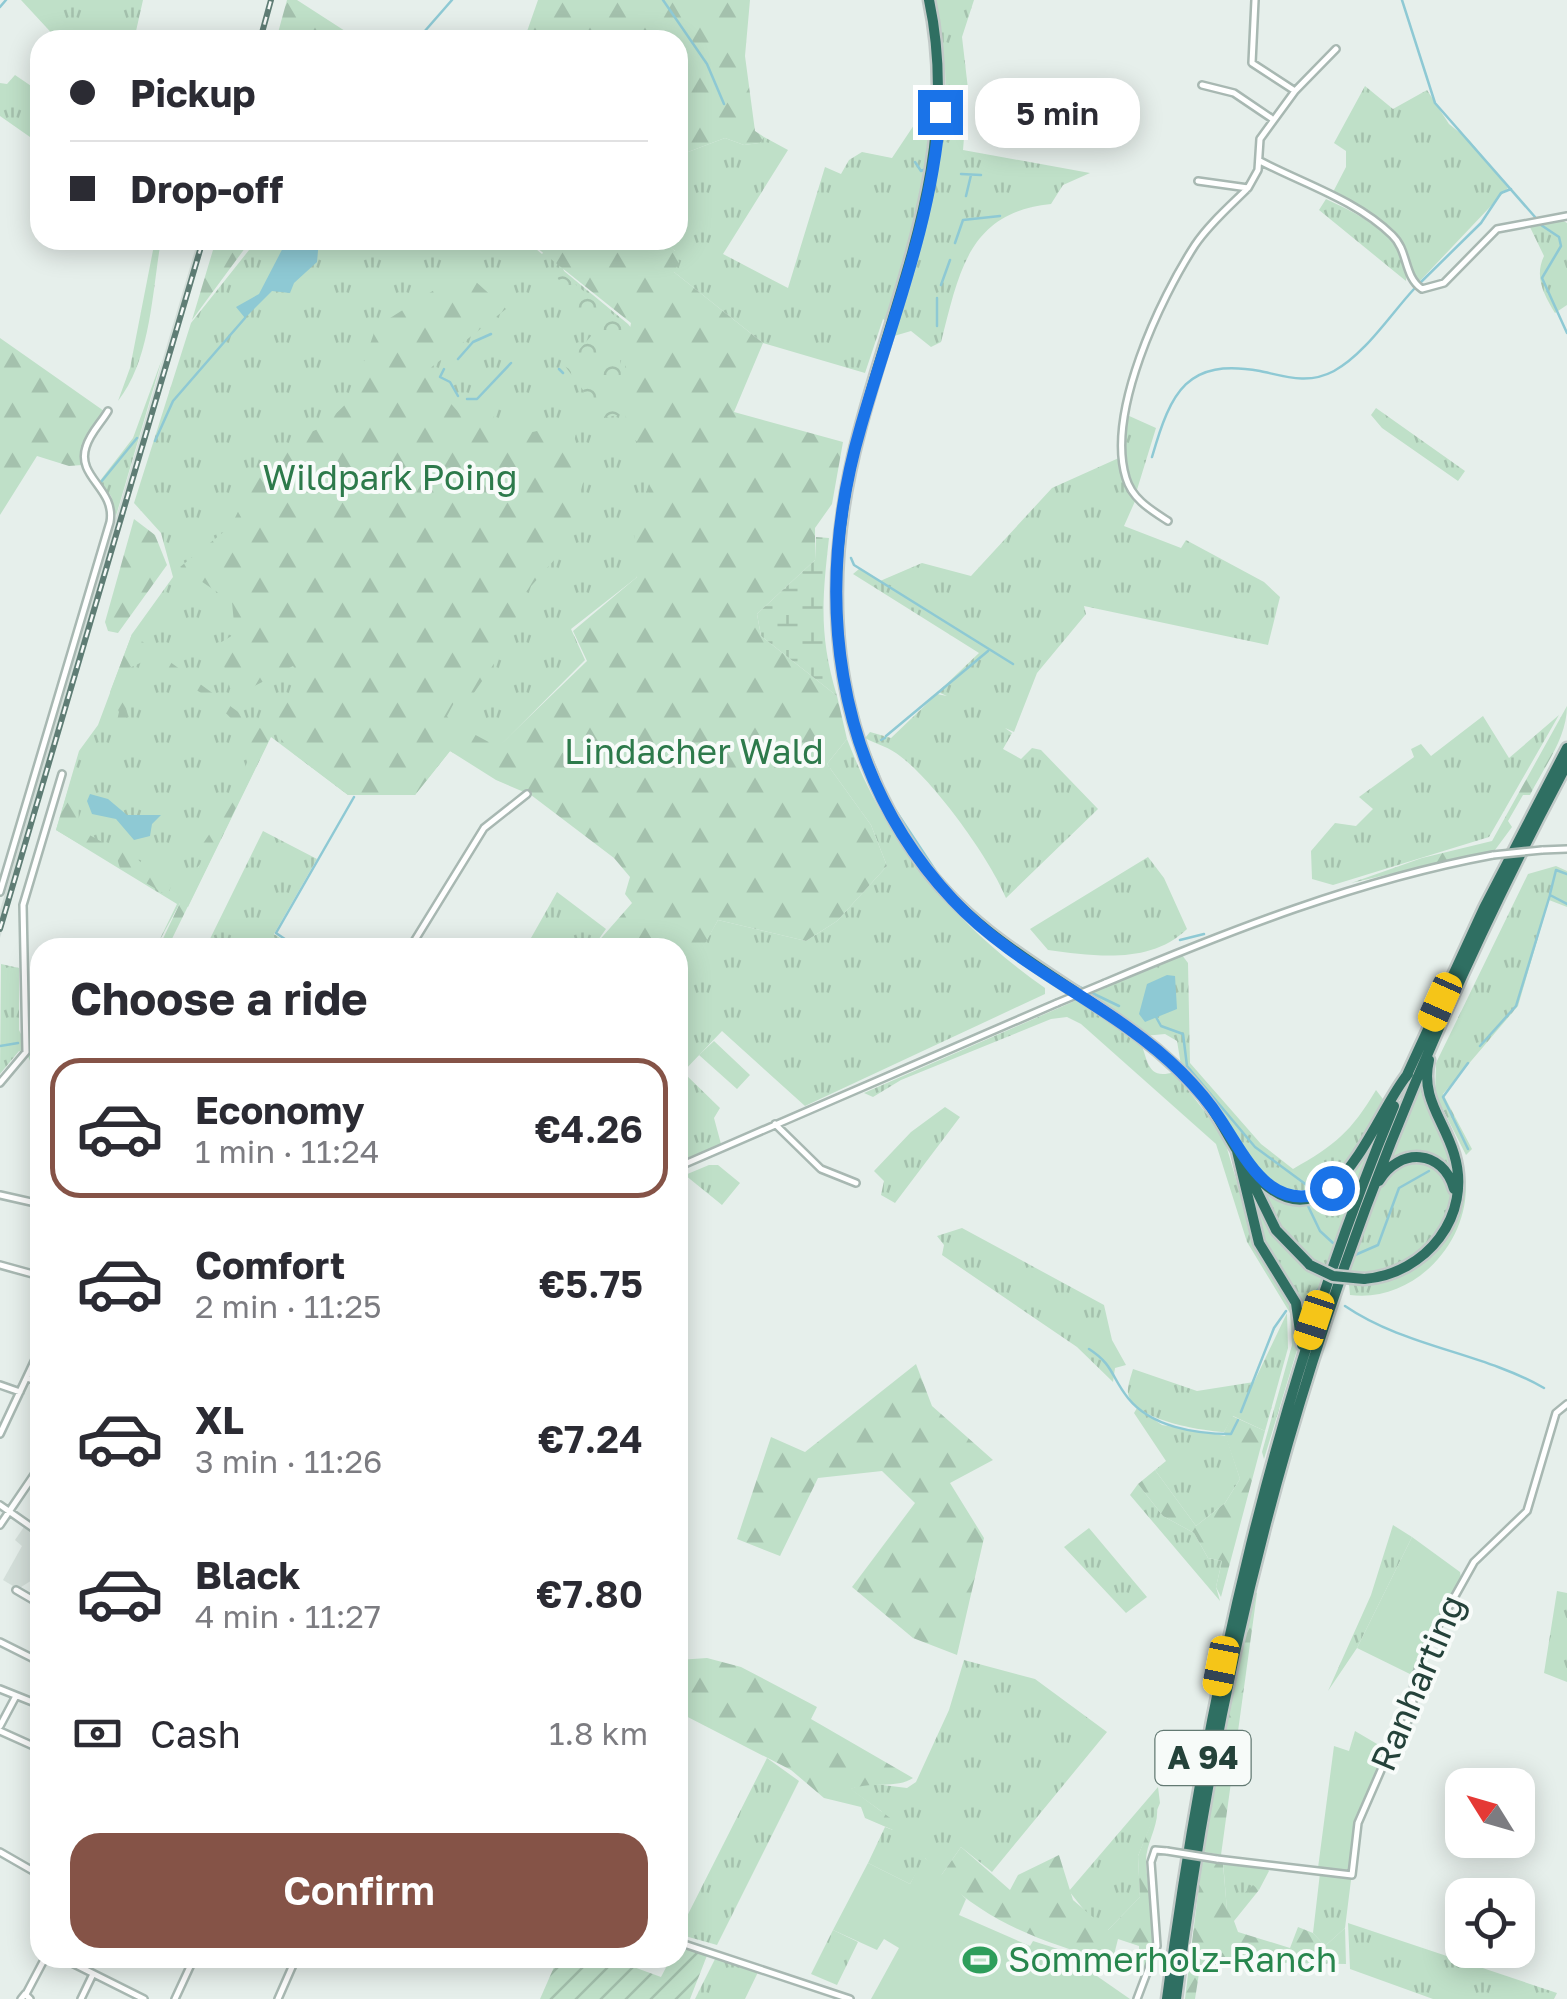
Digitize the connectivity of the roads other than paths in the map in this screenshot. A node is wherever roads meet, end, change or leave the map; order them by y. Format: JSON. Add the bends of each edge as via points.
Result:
{"nodes":[{"id":1,"x":930,"y":0,"type":"edge"},
{"id":2,"x":1255,"y":0,"type":"edge"},
{"id":3,"x":1336,"y":49,"type":"dead end"},
{"id":4,"x":1202,"y":85,"type":"dead end"},
{"id":5,"x":1295,"y":91,"type":"junction"},
{"id":6,"x":1271,"y":118,"type":"junction"},
{"id":7,"x":1260,"y":161,"type":"junction"},
{"id":8,"x":1198,"y":181,"type":"dead end"},
{"id":9,"x":1248,"y":188,"type":"junction"},
{"id":10,"x":1567,"y":216,"type":"edge"},
{"id":11,"x":108,"y":411,"type":"dead end"},
{"id":12,"x":1168,"y":521,"type":"dead end"},
{"id":13,"x":1567,"y":748,"type":"edge"},
{"id":14,"x":1567,"y":764,"type":"edge"},
{"id":15,"x":62,"y":774,"type":"dead end"},
{"id":16,"x":528,"y":794,"type":"dead end"},
{"id":17,"x":1567,"y":849,"type":"edge"},
{"id":18,"x":0,"y":892,"type":"edge"},
{"id":19,"x":416,"y":938,"type":"edge"},
{"id":20,"x":1434,"y":1034,"type":"junction"},
{"id":21,"x":1408,"y":1074,"type":"junction"},
{"id":22,"x":0,"y":1083,"type":"edge"},
{"id":23,"x":776,"y":1124,"type":"junction"},
{"id":24,"x":1235,"y":1146,"type":"junction"},
{"id":25,"x":688,"y":1163,"type":"edge"},
{"id":26,"x":856,"y":1183,"type":"dead end"},
{"id":27,"x":0,"y":1195,"type":"edge"},
{"id":28,"x":1456,"y":1200,"type":"junction"},
{"id":29,"x":30,"y":1202,"type":"edge"},
{"id":30,"x":1364,"y":1205,"type":"junction"},
{"id":31,"x":0,"y":1265,"type":"edge"},
{"id":32,"x":30,"y":1273,"type":"edge"},
{"id":33,"x":30,"y":1370,"type":"edge"},
{"id":34,"x":1298,"y":1372,"type":"junction"},
{"id":35,"x":26,"y":1378,"type":"junction"},
{"id":36,"x":30,"y":1379,"type":"edge"},
{"id":37,"x":0,"y":1385,"type":"edge"},
{"id":38,"x":20,"y":1392,"type":"junction"},
{"id":39,"x":1567,"y":1404,"type":"edge"},
{"id":40,"x":0,"y":1434,"type":"edge"},
{"id":41,"x":30,"y":1481,"type":"edge"},
{"id":42,"x":0,"y":1505,"type":"edge"},
{"id":43,"x":10,"y":1512,"type":"junction"},
{"id":44,"x":0,"y":1525,"type":"edge"},
{"id":45,"x":30,"y":1526,"type":"edge"},
{"id":46,"x":16,"y":1590,"type":"dead end"},
{"id":47,"x":30,"y":1598,"type":"edge"},
{"id":48,"x":0,"y":1642,"type":"edge"},
{"id":49,"x":30,"y":1657,"type":"edge"},
{"id":50,"x":0,"y":1689,"type":"edge"},
{"id":51,"x":16,"y":1696,"type":"junction"},
{"id":52,"x":30,"y":1701,"type":"edge"},
{"id":53,"x":0,"y":1729,"type":"edge"},
{"id":54,"x":30,"y":1744,"type":"edge"},
{"id":55,"x":0,"y":1852,"type":"edge"},
{"id":56,"x":30,"y":1868,"type":"edge"},
{"id":57,"x":688,"y":1945,"type":"edge"},
{"id":58,"x":40,"y":1968,"type":"edge"},
{"id":59,"x":81,"y":1968,"type":"edge"},
{"id":60,"x":189,"y":1968,"type":"edge"},
{"id":61,"x":292,"y":1968,"type":"edge"},
{"id":62,"x":93,"y":1974,"type":"junction"},
{"id":63,"x":26,"y":1997,"type":"edge"},
{"id":64,"x":176,"y":1997,"type":"edge"},
{"id":65,"x":81,"y":1999,"type":"edge"},
{"id":66,"x":144,"y":1999,"type":"edge"},
{"id":67,"x":189,"y":1999,"type":"edge"},
{"id":68,"x":278,"y":1999,"type":"edge"},
{"id":69,"x":850,"y":1999,"type":"edge"},
{"id":70,"x":1137,"y":1999,"type":"edge"},
{"id":71,"x":1168,"y":1999,"type":"edge"},
{"id":72,"x":1176,"y":1999,"type":"edge"}],
"edges":[{"from":1,"to":24,"type":"highway","via":[[940,80],[931,186],[860,430],[838,536],[835,624],[846,698],[882,798],[934,879],[1012,953],[1166,1058],[1204,1098]]},
{"from":2,"to":5,"type":"street","via":[[1252,63]]},
{"from":3,"to":5,"type":"street"},
{"from":4,"to":6,"type":"street","via":[[1234,93]]},
{"from":5,"to":6,"type":"street"},
{"from":6,"to":7,"type":"street","via":[[1260,139]]},
{"from":7,"to":9,"type":"street"},
{"from":7,"to":10,"type":"street","via":[[1335,197],[1392,235],[1422,290],[1444,282],[1497,230]]},
{"from":8,"to":9,"type":"street"},
{"from":9,"to":12,"type":"street","via":[[1196,243],[1156,321],[1125,407],[1126,479],[1136,497]]},
{"from":11,"to":18,"type":"street","via":[[84,459],[110,500],[110,522]]},
{"from":13,"to":21,"type":"highway","number":"A 94"},
{"from":14,"to":20,"type":"highway","number":"A 94"},
{"from":15,"to":22,"type":"street","via":[[23,905],[26,1052]]},
{"from":16,"to":19,"type":"street","via":[[484,828]]},
{"from":17,"to":23,"type":"street","bridge":true,"via":[[1493,855],[1307,903]]},
{"from":20,"to":28,"type":"highway","via":[[1426,1089],[1453,1150]]},
{"from":20,"to":30,"type":"highway","number":"A 94"},
{"from":21,"to":24,"type":"highway","via":[[1348,1172],[1324,1192],[1302,1197],[1272,1190]]},
{"from":21,"to":34,"type":"highway","number":"A 94"},
{"from":23,"to":25,"type":"street"},
{"from":23,"to":26,"type":"street","via":[[821,1169]]},
{"from":24,"to":28,"type":"highway","bridge":true,"via":[[1276,1230],[1310,1265],[1333,1276],[1390,1275],[1425,1255],[1442,1236]]},
{"from":24,"to":34,"type":"highway","via":[[1263,1254],[1301,1318]]},
{"from":27,"to":29,"type":"street"},
{"from":28,"to":30,"type":"highway","via":[[1443,1168],[1413,1156],[1389,1166]]},
{"from":30,"to":72,"type":"highway","number":"A 94","via":[[1309,1362],[1251,1569],[1208,1768]]},
{"from":31,"to":32,"type":"street"},
{"from":33,"to":35,"type":"street"},
{"from":34,"to":71,"type":"highway","number":"A 94","via":[[1228,1634],[1198,1784]]},
{"from":35,"to":36,"type":"street"},
{"from":35,"to":38,"type":"street"},
{"from":37,"to":38,"type":"street"},
{"from":38,"to":40,"type":"street"},
{"from":39,"to":70,"type":"street","name":"Ranharting","bridge":true,"via":[[1556,1413],[1526,1511],[1474,1562],[1427,1646],[1414,1681],[1412,1714],[1358,1824],[1352,1875],[1155,1850],[1157,1946]]},
{"from":41,"to":43,"type":"street"},
{"from":42,"to":43,"type":"street"},
{"from":43,"to":44,"type":"street"},
{"from":43,"to":45,"type":"street"},
{"from":46,"to":47,"type":"street"},
{"from":48,"to":49,"type":"street"},
{"from":50,"to":51,"type":"street"},
{"from":51,"to":52,"type":"street"},
{"from":51,"to":53,"type":"street"},
{"from":53,"to":54,"type":"street"},
{"from":55,"to":56,"type":"street"},
{"from":57,"to":69,"type":"street"},
{"from":58,"to":63,"type":"street"},
{"from":59,"to":62,"type":"street"},
{"from":60,"to":64,"type":"street"},
{"from":61,"to":68,"type":"street"},
{"from":62,"to":65,"type":"street"},
{"from":62,"to":66,"type":"street"},
{"from":64,"to":67,"type":"street"}]}
